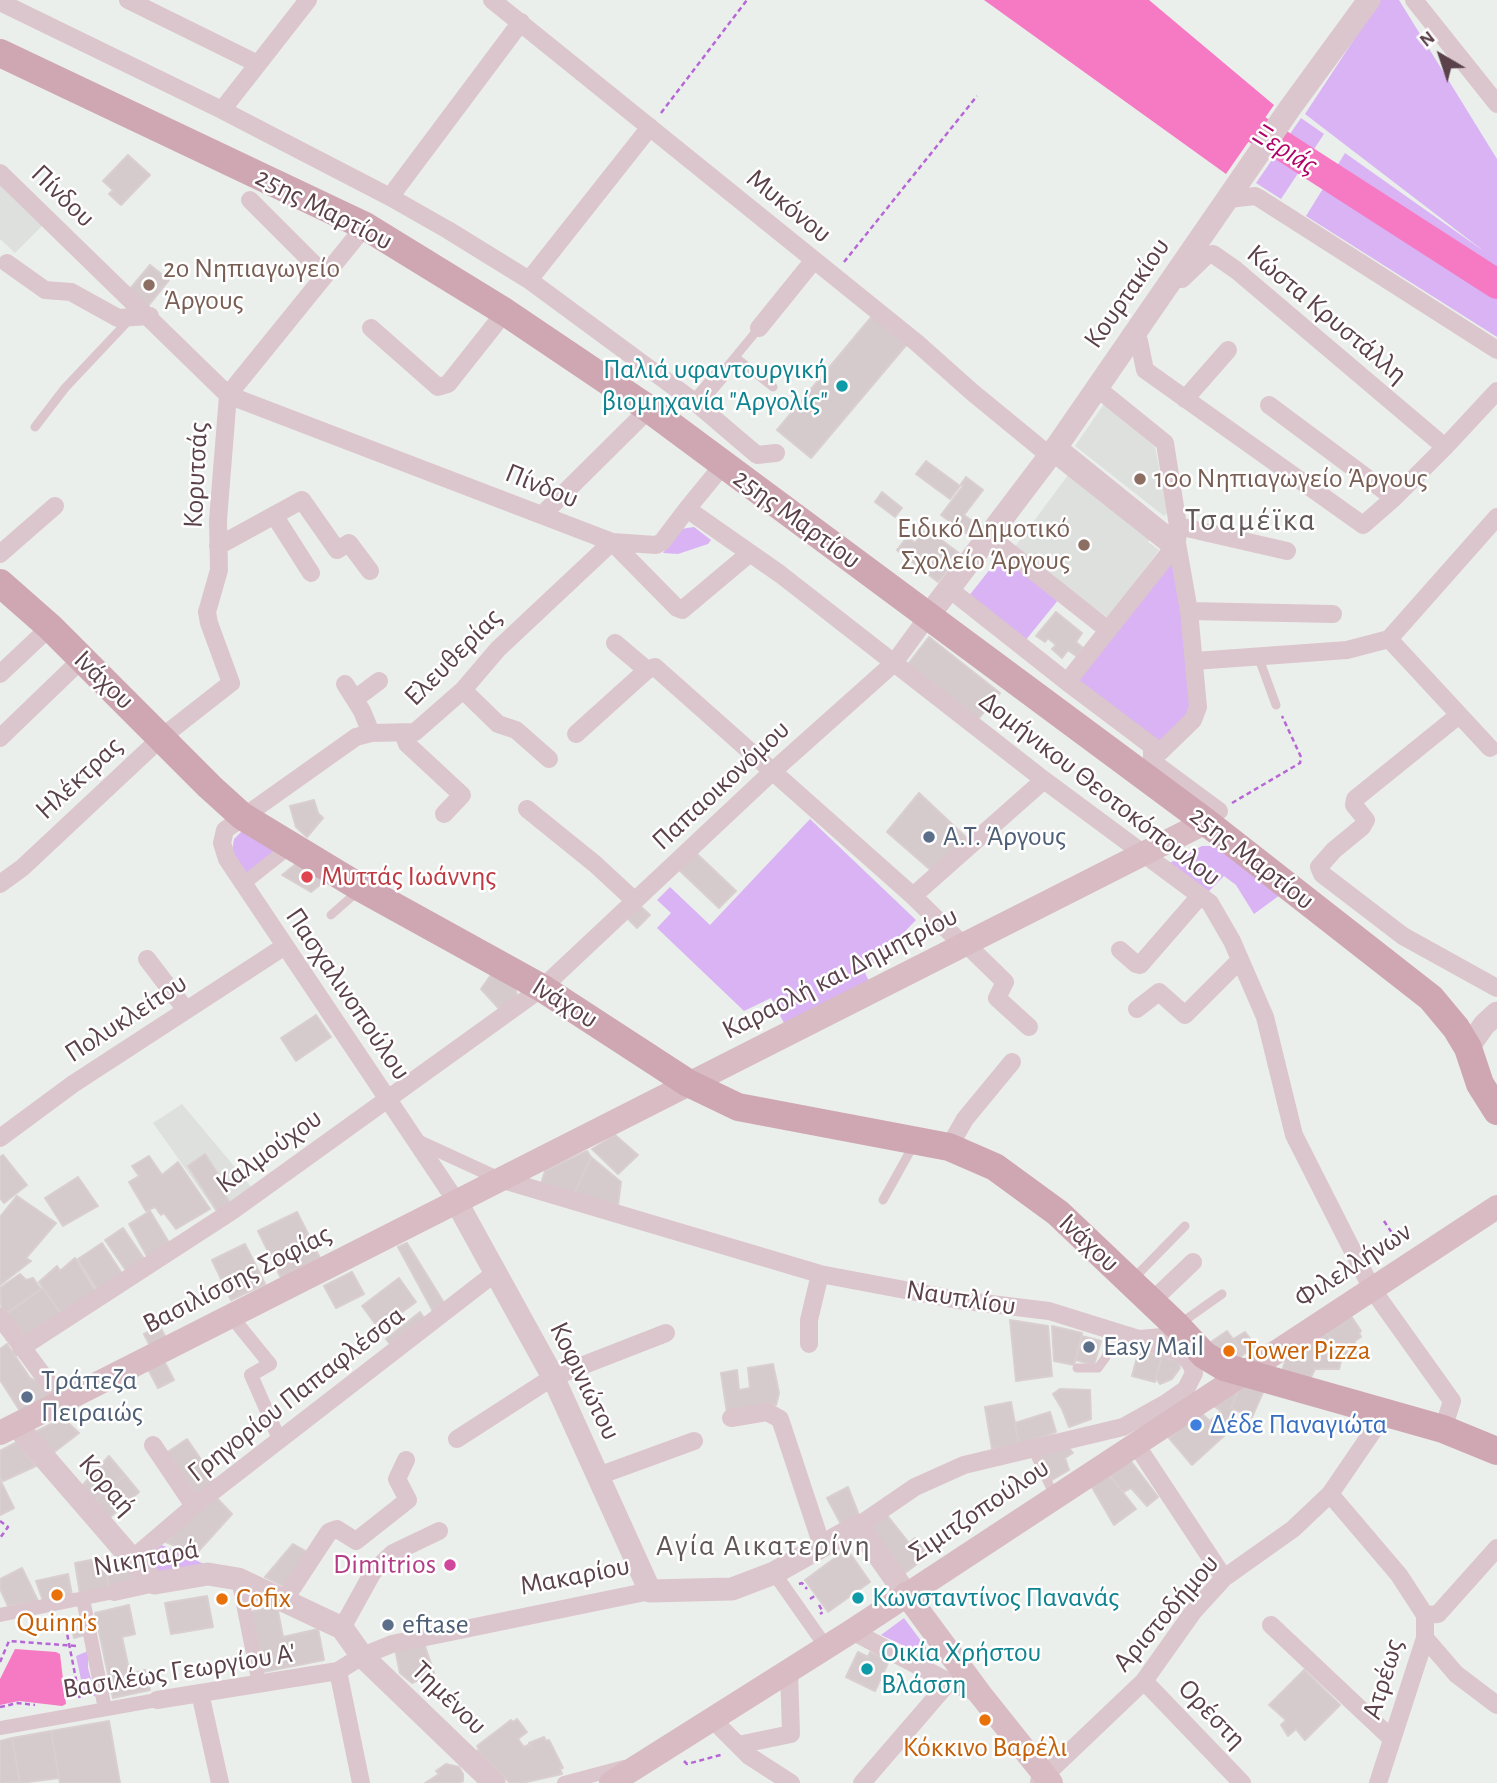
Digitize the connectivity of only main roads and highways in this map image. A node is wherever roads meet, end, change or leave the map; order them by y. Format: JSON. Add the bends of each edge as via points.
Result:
{"nodes":[{"id":1,"x":0,"y":53,"type":"edge"},
{"id":2,"x":0,"y":583,"type":"edge"},
{"id":3,"x":1213,"y":816,"type":"junction"},
{"id":4,"x":688,"y":1083,"type":"junction"},
{"id":5,"x":1497,"y":1111,"type":"edge"},
{"id":6,"x":500,"y":1179,"type":"joint"},
{"id":7,"x":1497,"y":1207,"type":"edge"},
{"id":8,"x":1242,"y":1374,"type":"junction"},
{"id":9,"x":8,"y":1429,"type":"edge"},
{"id":10,"x":1497,"y":1451,"type":"edge"},
{"id":11,"x":906,"y":1594,"type":"junction"},
{"id":12,"x":1045,"y":1781,"type":"edge"},
{"id":13,"x":611,"y":1783,"type":"edge"}],
"edges":[{"from":1,"to":3,"type":"main road","name":"25ης Μαρτίου","via":[[365,226],[505,312],[649,409]]},
{"from":2,"to":4,"type":"main road","name":"Ινάχου","via":[[242,816],[360,888],[542,988]]},
{"from":3,"to":4,"type":"main road","name":"Καραολή και Δημητρίου"},
{"from":3,"to":5,"type":"main road","name":"25ης Μαρτίου","via":[[1431,998],[1468,1048],[1480,1084]]},
{"from":4,"to":6,"type":"main road","name":"Καραολή και Δημητρίου"},
{"from":4,"to":8,"type":"main road","name":"Ινάχου","via":[[738,1107],[949,1147],[995,1167],[1058,1213],[1204,1355]]},
{"from":6,"to":9,"type":"main road","name":"Βασιλίσσης Σοφίας"},
{"from":7,"to":8,"type":"main road","name":"Φιλελλήνων"},
{"from":8,"to":10,"type":"main road","via":[[1443,1429]]},
{"from":8,"to":11,"type":"main road","name":"Σιμιτζοπούλου"},
{"from":11,"to":12,"type":"main road"},
{"from":11,"to":13,"type":"main road","name":"Σιμιτζοπούλου"}]}
